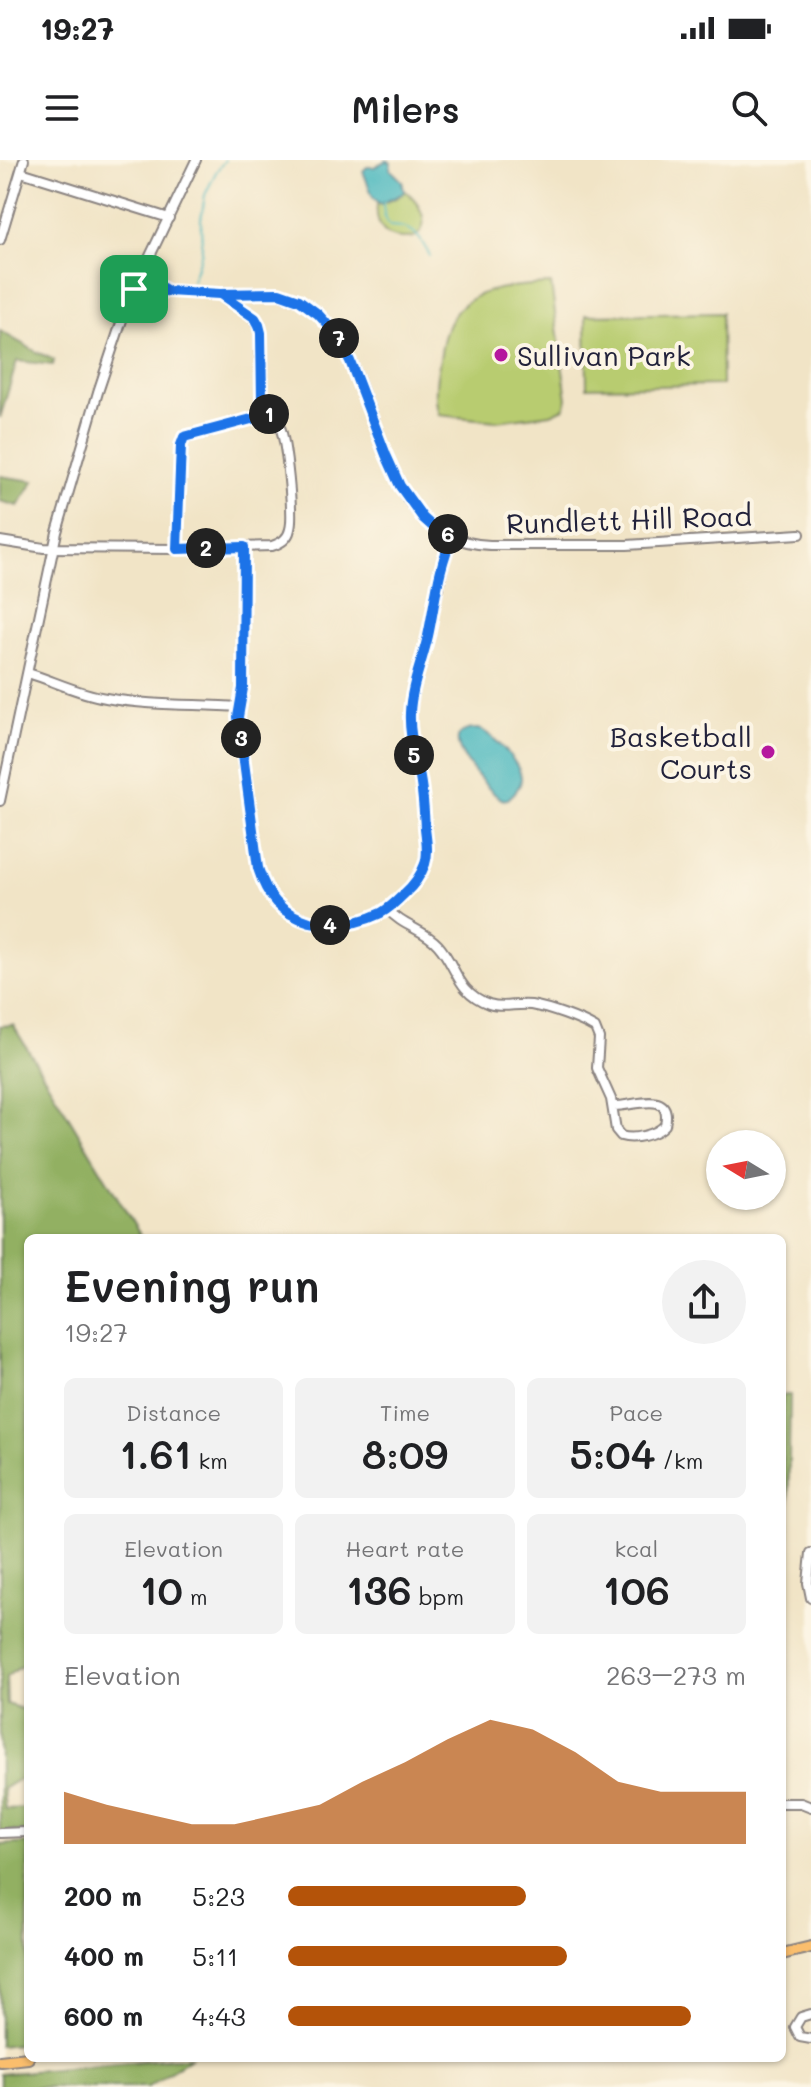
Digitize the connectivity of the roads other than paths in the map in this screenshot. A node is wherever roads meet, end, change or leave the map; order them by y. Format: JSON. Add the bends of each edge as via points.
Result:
{"nodes":[{"id":1,"x":24,"y":160,"type":"edge"},
{"id":2,"x":196,"y":160,"type":"edge"},
{"id":3,"x":21,"y":172,"type":"junction"},
{"id":4,"x":169,"y":218,"type":"junction"},
{"id":5,"x":0,"y":240,"type":"edge"},
{"id":6,"x":142,"y":272,"type":"junction"},
{"id":7,"x":134,"y":289,"type":"junction"},
{"id":8,"x":168,"y":291,"type":"junction"},
{"id":9,"x":220,"y":294,"type":"junction"},
{"id":10,"x":270,"y":414,"type":"junction"},
{"id":11,"x":800,"y":534,"type":"dead end"},
{"id":12,"x":453,"y":536,"type":"junction"},
{"id":13,"x":0,"y":541,"type":"edge"},
{"id":14,"x":244,"y":547,"type":"junction"},
{"id":15,"x":54,"y":548,"type":"junction"},
{"id":16,"x":177,"y":549,"type":"junction"},
{"id":17,"x":28,"y":673,"type":"junction"},
{"id":18,"x":239,"y":707,"type":"junction"},
{"id":19,"x":0,"y":801,"type":"edge"},
{"id":20,"x":388,"y":909,"type":"junction"},
{"id":21,"x":613,"y":1106,"type":"junction"},
{"id":22,"x":811,"y":1553,"type":"edge"},
{"id":23,"x":811,"y":1598,"type":"edge"},
{"id":24,"x":786,"y":1803,"type":"edge"},
{"id":25,"x":811,"y":1804,"type":"edge"},
{"id":26,"x":24,"y":1832,"type":"edge"},
{"id":27,"x":0,"y":1833,"type":"edge"},
{"id":28,"x":811,"y":1947,"type":"edge"},
{"id":29,"x":786,"y":1953,"type":"edge"},
{"id":30,"x":811,"y":2014,"type":"edge"},
{"id":31,"x":811,"y":2039,"type":"edge"},
{"id":32,"x":24,"y":2058,"type":"edge"},
{"id":33,"x":0,"y":2061,"type":"edge"}],
"edges":[{"from":1,"to":3,"type":"street"},
{"from":2,"to":4,"type":"street"},
{"from":3,"to":4,"type":"street"},
{"from":3,"to":5,"type":"street"},
{"from":4,"to":6,"type":"street"},
{"from":6,"to":7,"type":"street"},
{"from":6,"to":8,"type":"street"},
{"from":7,"to":8,"type":"street","name":"Rundlett Hill Road"},
{"from":7,"to":15,"type":"street"},
{"from":8,"to":9,"type":"street","name":"Rundlett Hill Road"},
{"from":9,"to":10,"type":"street","via":[[259,325],[262,398]]},
{"from":9,"to":12,"type":"street","name":"Rundlett Hill Road","via":[[283,294],[325,320],[353,365],[400,486],[423,518]]},
{"from":10,"to":14,"type":"street","via":[[282,434],[290,529],[279,544]]},
{"from":10,"to":16,"type":"street","via":[[184,437]]},
{"from":11,"to":12,"type":"street","name":"Rundlett Hill Road","via":[[627,545],[503,545]]},
{"from":12,"to":20,"type":"street","via":[[410,713],[426,859],[414,883]]},
{"from":13,"to":15,"type":"street"},
{"from":14,"to":16,"type":"street"},
{"from":14,"to":18,"type":"street"},
{"from":15,"to":16,"type":"street"},
{"from":15,"to":17,"type":"street"},
{"from":17,"to":18,"type":"street","via":[[107,699]]},
{"from":17,"to":19,"type":"street"},
{"from":18,"to":20,"type":"street","via":[[258,868],[268,892],[288,912],[319,924],[356,922]]},
{"from":20,"to":21,"type":"street","via":[[437,944],[460,982],[481,1001],[536,1006],[595,1028],[596,1064]]},
{"from":21,"to":21,"type":"street","via":[[616,1130],[623,1137],[665,1125],[667,1113],[659,1103]]},
{"from":22,"to":23,"type":"street"},
{"from":24,"to":25,"type":"street"},
{"from":26,"to":27,"type":"street"},
{"from":28,"to":29,"type":"main road"},
{"from":30,"to":31,"type":"street","via":[[795,2027],[800,2037]]},
{"from":32,"to":33,"type":"main road"}]}
